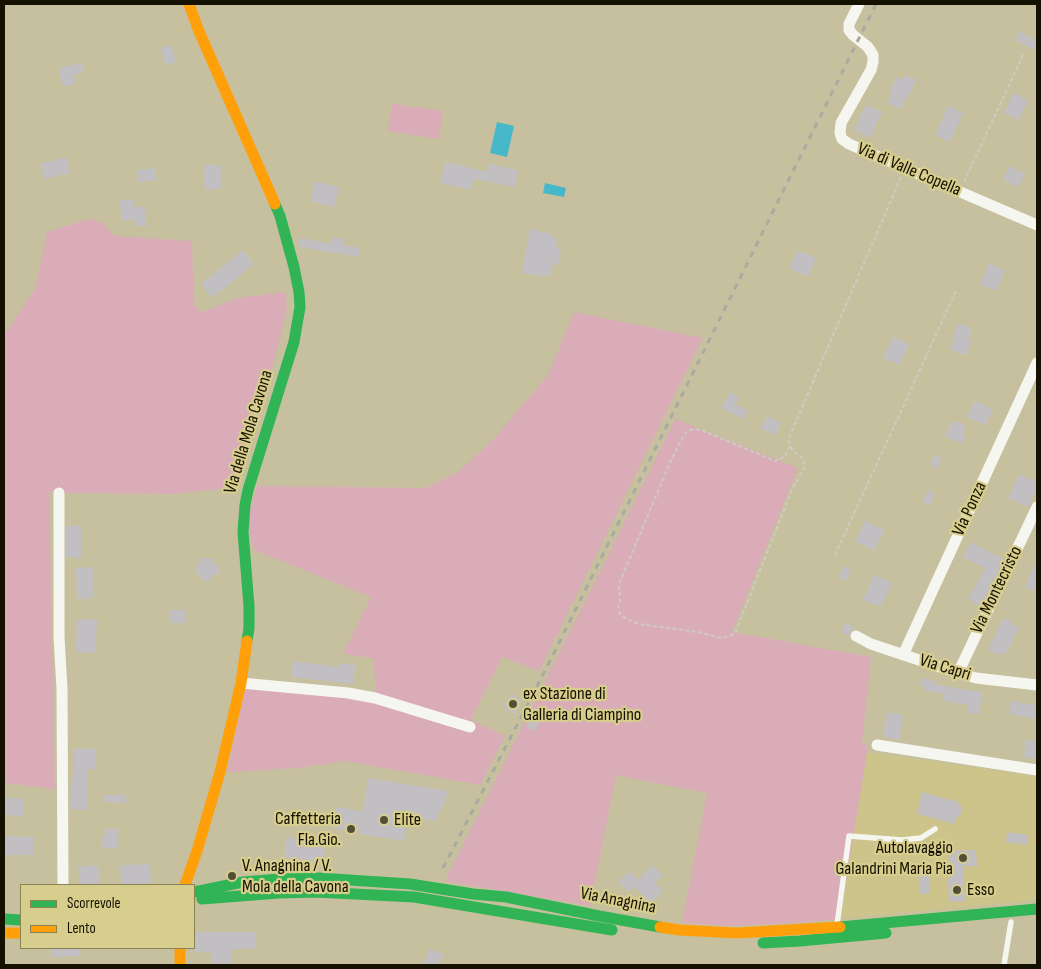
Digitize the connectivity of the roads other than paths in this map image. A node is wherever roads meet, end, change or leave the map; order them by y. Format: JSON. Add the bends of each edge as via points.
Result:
{"nodes":[{"id":1,"x":189,"y":4,"type":"edge"},
{"id":2,"x":859,"y":4,"type":"edge"},
{"id":3,"x":1037,"y":224,"type":"edge"},
{"id":4,"x":1037,"y":362,"type":"edge"},
{"id":5,"x":59,"y":493,"type":"dead end"},
{"id":6,"x":1037,"y":507,"type":"edge"},
{"id":7,"x":856,"y":636,"type":"dead end"},
{"id":8,"x":903,"y":655,"type":"junction"},
{"id":9,"x":958,"y":674,"type":"junction"},
{"id":10,"x":241,"y":683,"type":"junction"},
{"id":11,"x":1037,"y":685,"type":"edge"},
{"id":12,"x":470,"y":727,"type":"dead end"},
{"id":13,"x":877,"y":745,"type":"dead end"},
{"id":14,"x":1037,"y":770,"type":"edge"},
{"id":15,"x":935,"y":828,"type":"dead end"},
{"id":16,"x":356,"y":880,"type":"junction"},
{"id":17,"x":63,"y":884,"type":"edge"},
{"id":18,"x":185,"y":884,"type":"edge"},
{"id":19,"x":195,"y":892,"type":"edge"},
{"id":20,"x":356,"y":893,"type":"junction"},
{"id":21,"x":195,"y":900,"type":"edge"},
{"id":22,"x":1037,"y":909,"type":"edge"},
{"id":23,"x":4,"y":919,"type":"edge"},
{"id":24,"x":20,"y":920,"type":"edge"},
{"id":25,"x":1037,"y":920,"type":"edge"},
{"id":26,"x":1011,"y":922,"type":"junction"},
{"id":27,"x":836,"y":927,"type":"junction"},
{"id":28,"x":4,"y":933,"type":"edge"},
{"id":29,"x":20,"y":933,"type":"edge"},
{"id":30,"x":180,"y":949,"type":"edge"},
{"id":31,"x":180,"y":965,"type":"edge"},
{"id":32,"x":1004,"y":965,"type":"edge"}],
"edges":[{"from":1,"to":10,"type":"main road","name":"Via della Mola Cavona","via":[[280,216],[299,298],[294,342],[244,510],[249,628]]},
{"from":2,"to":3,"type":"street","name":"Via di Valle Copella","via":[[849,30],[868,47],[873,62],[842,123],[842,139]]},
{"from":4,"to":8,"type":"street","name":"Via Ponza"},
{"from":5,"to":17,"type":"street"},
{"from":6,"to":9,"type":"street","name":"Via Montecristo"},
{"from":7,"to":8,"type":"street","name":"Via Capri"},
{"from":8,"to":9,"type":"street","name":"Via Capri"},
{"from":9,"to":11,"type":"street","name":"Via Capri"},
{"from":10,"to":12,"type":"street","via":[[348,692]]},
{"from":10,"to":18,"type":"main road","name":"Via della Mola Cavona","via":[[220,772]]},
{"from":13,"to":14,"type":"street"},
{"from":15,"to":27,"type":"lane","via":[[921,838],[902,840],[849,836]]},
{"from":16,"to":19,"type":"main road","name":"Via Anagnina","via":[[259,880]]},
{"from":16,"to":20,"type":"street"},
{"from":16,"to":27,"type":"main road","name":"Via Anagnina","via":[[506,897],[679,930],[751,933]]},
{"from":20,"to":21,"type":"main road","name":"Via Anagnina","via":[[289,892]]},
{"from":20,"to":26,"type":"main road","name":"Via Anagnina","via":[[432,899],[665,938],[715,943],[800,941]]},
{"from":22,"to":27,"type":"main road","name":"Via Anagnina"},
{"from":23,"to":24,"type":"main road"},
{"from":25,"to":26,"type":"main road","name":"Via Anagnina"},
{"from":26,"to":32,"type":"lane"},
{"from":28,"to":29,"type":"main road"},
{"from":30,"to":31,"type":"main road"}]}
